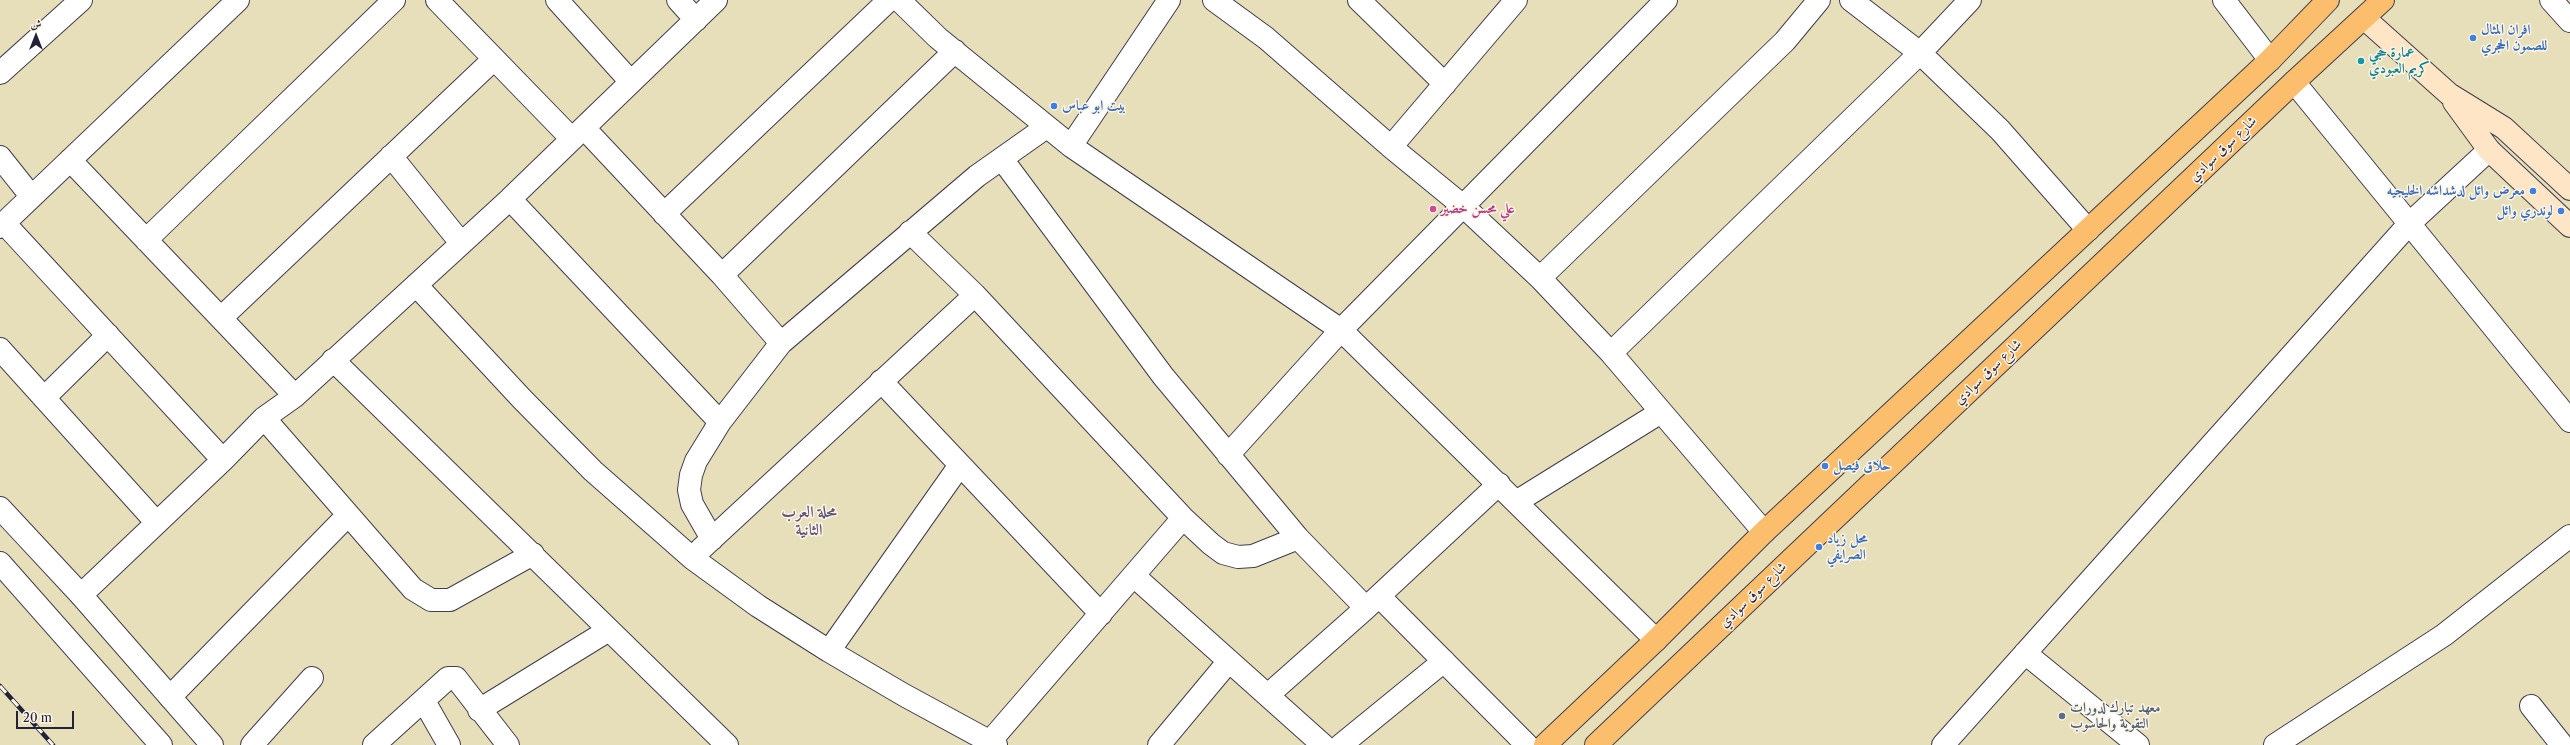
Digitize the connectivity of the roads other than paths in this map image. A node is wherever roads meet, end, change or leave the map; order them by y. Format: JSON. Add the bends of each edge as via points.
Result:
{"nodes":[{"id":1,"x":81,"y":0,"type":"edge"},
{"id":2,"x":238,"y":0,"type":"edge"},
{"id":3,"x":394,"y":0,"type":"edge"},
{"id":4,"x":437,"y":0,"type":"edge"},
{"id":5,"x":557,"y":0,"type":"edge"},
{"id":6,"x":678,"y":0,"type":"edge"},
{"id":7,"x":716,"y":0,"type":"edge"},
{"id":8,"x":890,"y":0,"type":"edge"},
{"id":9,"x":899,"y":0,"type":"edge"},
{"id":10,"x":1169,"y":0,"type":"edge"},
{"id":11,"x":1214,"y":0,"type":"edge"},
{"id":12,"x":1359,"y":0,"type":"edge"},
{"id":13,"x":1516,"y":0,"type":"edge"},
{"id":14,"x":1666,"y":0,"type":"edge"},
{"id":15,"x":1819,"y":0,"type":"edge"},
{"id":16,"x":1851,"y":0,"type":"edge"},
{"id":17,"x":1970,"y":0,"type":"edge"},
{"id":18,"x":2212,"y":0,"type":"edge"},
{"id":19,"x":2224,"y":0,"type":"edge"},
{"id":20,"x":2328,"y":0,"type":"edge"},
{"id":21,"x":2383,"y":0,"type":"edge"},
{"id":22,"x":2551,"y":0,"type":"edge"},
{"id":23,"x":2364,"y":18,"type":"junction"},
{"id":24,"x":696,"y":20,"type":"junction"},
{"id":25,"x":2570,"y":21,"type":"edge"},
{"id":26,"x":2239,"y":22,"type":"junction"},
{"id":27,"x":954,"y":51,"type":"junction"},
{"id":28,"x":1920,"y":53,"type":"junction"},
{"id":29,"x":494,"y":59,"type":"junction"},
{"id":30,"x":2270,"y":60,"type":"junction"},
{"id":31,"x":0,"y":73,"type":"edge"},
{"id":32,"x":632,"y":82,"type":"junction"},
{"id":33,"x":2294,"y":82,"type":"junction"},
{"id":34,"x":1445,"y":84,"type":"junction"},
{"id":35,"x":2449,"y":94,"type":"junction"},
{"id":36,"x":1046,"y":128,"type":"junction"},
{"id":37,"x":578,"y":134,"type":"junction"},
{"id":38,"x":1070,"y":146,"type":"junction"},
{"id":39,"x":1391,"y":147,"type":"junction"},
{"id":40,"x":2489,"y":150,"type":"junction"},
{"id":41,"x":391,"y":156,"type":"junction"},
{"id":42,"x":0,"y":157,"type":"edge"},
{"id":43,"x":1002,"y":159,"type":"junction"},
{"id":44,"x":70,"y":160,"type":"junction"},
{"id":45,"x":2570,"y":189,"type":"edge"},
{"id":46,"x":31,"y":196,"type":"junction"},
{"id":47,"x":510,"y":199,"type":"junction"},
{"id":48,"x":1463,"y":206,"type":"junction"},
{"id":49,"x":664,"y":214,"type":"junction"},
{"id":50,"x":2409,"y":224,"type":"junction"},
{"id":51,"x":2,"y":225,"type":"edge"},
{"id":52,"x":2570,"y":226,"type":"edge"},
{"id":53,"x":2088,"y":230,"type":"junction"},
{"id":54,"x":910,"y":232,"type":"junction"},
{"id":55,"x":146,"y":240,"type":"junction"},
{"id":56,"x":461,"y":243,"type":"junction"},
{"id":57,"x":722,"y":276,"type":"junction"},
{"id":58,"x":1540,"y":278,"type":"junction"},
{"id":59,"x":416,"y":285,"type":"junction"},
{"id":60,"x":975,"y":295,"type":"junction"},
{"id":61,"x":221,"y":318,"type":"junction"},
{"id":62,"x":1341,"y":330,"type":"junction"},
{"id":63,"x":108,"y":335,"type":"junction"},
{"id":64,"x":781,"y":343,"type":"junction"},
{"id":65,"x":0,"y":349,"type":"edge"},
{"id":66,"x":1611,"y":354,"type":"junction"},
{"id":67,"x":334,"y":360,"type":"junction"},
{"id":68,"x":881,"y":381,"type":"junction"},
{"id":69,"x":294,"y":396,"type":"junction"},
{"id":70,"x":44,"y":398,"type":"junction"},
{"id":71,"x":1661,"y":412,"type":"junction"},
{"id":72,"x":264,"y":418,"type":"junction"},
{"id":73,"x":2570,"y":421,"type":"edge"},
{"id":74,"x":720,"y":422,"type":"junction"},
{"id":75,"x":1228,"y":455,"type":"junction"},
{"id":76,"x":223,"y":460,"type":"junction"},
{"id":77,"x":960,"y":464,"type":"junction"},
{"id":78,"x":1499,"y":484,"type":"junction"},
{"id":79,"x":1516,"y":502,"type":"junction"},
{"id":80,"x":0,"y":508,"type":"edge"},
{"id":81,"x":347,"y":516,"type":"junction"},
{"id":82,"x":1183,"y":518,"type":"junction"},
{"id":83,"x":156,"y":522,"type":"junction"},
{"id":84,"x":1764,"y":532,"type":"junction"},
{"id":85,"x":2570,"y":536,"type":"edge"},
{"id":86,"x":1298,"y":538,"type":"junction"},
{"id":87,"x":712,"y":539,"type":"junction"},
{"id":88,"x":533,"y":554,"type":"junction"},
{"id":89,"x":692,"y":558,"type":"junction"},
{"id":90,"x":0,"y":563,"type":"edge"},
{"id":91,"x":1134,"y":576,"type":"junction"},
{"id":92,"x":81,"y":595,"type":"junction"},
{"id":93,"x":1372,"y":602,"type":"junction"},
{"id":94,"x":1101,"y":614,"type":"junction"},
{"id":95,"x":609,"y":630,"type":"junction"},
{"id":96,"x":1656,"y":640,"type":"junction"},
{"id":97,"x":829,"y":651,"type":"junction"},
{"id":98,"x":2025,"y":653,"type":"junction"},
{"id":99,"x":1229,"y":661,"type":"junction"},
{"id":100,"x":1444,"y":661,"type":"junction"},
{"id":101,"x":312,"y":678,"type":"dead end"},
{"id":102,"x":1268,"y":695,"type":"junction"},
{"id":103,"x":170,"y":697,"type":"junction"},
{"id":104,"x":424,"y":701,"type":"junction"},
{"id":105,"x":2531,"y":706,"type":"dead end"},
{"id":106,"x":479,"y":710,"type":"junction"},
{"id":107,"x":991,"y":744,"type":"edge"},
{"id":108,"x":160,"y":745,"type":"edge"},
{"id":109,"x":212,"y":745,"type":"edge"},
{"id":110,"x":252,"y":745,"type":"edge"},
{"id":111,"x":374,"y":745,"type":"edge"},
{"id":112,"x":449,"y":745,"type":"edge"},
{"id":113,"x":508,"y":745,"type":"edge"},
{"id":114,"x":727,"y":745,"type":"edge"},
{"id":115,"x":1159,"y":745,"type":"edge"},
{"id":116,"x":1323,"y":745,"type":"edge"},
{"id":117,"x":1341,"y":745,"type":"edge"},
{"id":118,"x":1527,"y":745,"type":"edge"},
{"id":119,"x":1545,"y":745,"type":"edge"},
{"id":120,"x":1596,"y":745,"type":"edge"},
{"id":121,"x":1943,"y":745,"type":"edge"},
{"id":122,"x":2138,"y":745,"type":"edge"},
{"id":123,"x":2275,"y":745,"type":"edge"},
{"id":124,"x":2562,"y":745,"type":"edge"}],
"edges":[{"from":1,"to":31,"type":"street"},
{"from":2,"to":44,"type":"street"},
{"from":3,"to":55,"type":"street"},
{"from":4,"to":29,"type":"street"},
{"from":5,"to":32,"type":"street"},
{"from":6,"to":24,"type":"street"},
{"from":7,"to":24,"type":"street"},
{"from":8,"to":49,"type":"street"},
{"from":9,"to":27,"type":"street"},
{"from":10,"to":38,"type":"street"},
{"from":11,"to":39,"type":"street","via":[[1266,38]]},
{"from":12,"to":34,"type":"street"},
{"from":13,"to":34,"type":"street"},
{"from":14,"to":48,"type":"street"},
{"from":15,"to":58,"type":"street","via":[[1785,41]]},
{"from":16,"to":28,"type":"street"},
{"from":17,"to":28,"type":"street"},
{"from":18,"to":26,"type":"street"},
{"from":19,"to":26,"type":"street"},
{"from":20,"to":30,"type":"main road"},
{"from":21,"to":23,"type":"main road","name":"شارع سوق سوادي"},
{"from":22,"to":25,"type":"street"},
{"from":23,"to":33,"type":"main road","name":"شارع سوق سوادي"},
{"from":23,"to":35,"type":"main road"},
{"from":24,"to":32,"type":"street"},
{"from":26,"to":30,"type":"street"},
{"from":27,"to":36,"type":"street"},
{"from":27,"to":57,"type":"street"},
{"from":28,"to":53,"type":"street","via":[[2000,130]]},
{"from":28,"to":66,"type":"street"},
{"from":29,"to":37,"type":"street"},
{"from":29,"to":41,"type":"street"},
{"from":30,"to":53,"type":"main road"},
{"from":32,"to":37,"type":"street"},
{"from":33,"to":50,"type":"street"},
{"from":33,"to":120,"type":"main road","name":"شارع سوق سوادي"},
{"from":34,"to":39,"type":"street"},
{"from":35,"to":40,"type":"main road"},
{"from":35,"to":45,"type":"main road","via":[[2504,128]]},
{"from":36,"to":38,"type":"street"},
{"from":36,"to":43,"type":"street"},
{"from":37,"to":47,"type":"street"},
{"from":37,"to":49,"type":"street"},
{"from":38,"to":62,"type":"street"},
{"from":39,"to":48,"type":"street"},
{"from":40,"to":50,"type":"street"},
{"from":40,"to":52,"type":"main road"},
{"from":41,"to":56,"type":"street"},
{"from":41,"to":61,"type":"street"},
{"from":42,"to":46,"type":"street"},
{"from":43,"to":54,"type":"street","via":[[977,176]]},
{"from":43,"to":75,"type":"street","via":[[1163,376]]},
{"from":44,"to":46,"type":"street"},
{"from":44,"to":55,"type":"street"},
{"from":46,"to":51,"type":"street"},
{"from":47,"to":56,"type":"street"},
{"from":47,"to":74,"type":"street"},
{"from":48,"to":58,"type":"street"},
{"from":48,"to":62,"type":"street"},
{"from":49,"to":57,"type":"street"},
{"from":50,"to":73,"type":"street"},
{"from":50,"to":98,"type":"street"},
{"from":51,"to":63,"type":"street"},
{"from":53,"to":84,"type":"main road"},
{"from":54,"to":60,"type":"street"},
{"from":54,"to":64,"type":"street"},
{"from":55,"to":61,"type":"street"},
{"from":56,"to":59,"type":"street"},
{"from":57,"to":64,"type":"street"},
{"from":58,"to":66,"type":"street"},
{"from":59,"to":67,"type":"street"},
{"from":59,"to":89,"type":"street","via":[[593,471]]},
{"from":60,"to":68,"type":"street"},
{"from":60,"to":82,"type":"street"},
{"from":61,"to":69,"type":"street"},
{"from":62,"to":75,"type":"street"},
{"from":62,"to":78,"type":"street"},
{"from":63,"to":70,"type":"street"},
{"from":63,"to":76,"type":"street"},
{"from":64,"to":74,"type":"street"},
{"from":65,"to":70,"type":"street"},
{"from":66,"to":71,"type":"street"},
{"from":67,"to":69,"type":"street"},
{"from":67,"to":88,"type":"street"},
{"from":68,"to":77,"type":"street"},
{"from":68,"to":87,"type":"street"},
{"from":69,"to":72,"type":"street"},
{"from":70,"to":83,"type":"street"},
{"from":71,"to":79,"type":"street"},
{"from":71,"to":84,"type":"street"},
{"from":72,"to":76,"type":"street"},
{"from":72,"to":81,"type":"street"},
{"from":74,"to":87,"type":"street","via":[[696,461],[689,490],[692,504]]},
{"from":75,"to":86,"type":"street"},
{"from":76,"to":83,"type":"street"},
{"from":77,"to":94,"type":"street"},
{"from":77,"to":97,"type":"street"},
{"from":78,"to":79,"type":"street"},
{"from":78,"to":93,"type":"street"},
{"from":79,"to":96,"type":"street"},
{"from":80,"to":92,"type":"street"},
{"from":81,"to":88,"type":"street","via":[[413,589],[431,600],[450,600]]},
{"from":81,"to":103,"type":"street"},
{"from":82,"to":86,"type":"street","via":[[1223,553],[1238,557],[1253,556]]},
{"from":82,"to":91,"type":"street"},
{"from":83,"to":92,"type":"street"},
{"from":84,"to":96,"type":"main road"},
{"from":85,"to":123,"type":"street","via":[[2444,635]]},
{"from":86,"to":93,"type":"street"},
{"from":87,"to":89,"type":"street"},
{"from":88,"to":95,"type":"street"},
{"from":89,"to":97,"type":"street","via":[[758,606]]},
{"from":90,"to":108,"type":"street"},
{"from":91,"to":94,"type":"street"},
{"from":91,"to":99,"type":"street"},
{"from":92,"to":103,"type":"street"},
{"from":93,"to":100,"type":"street"},
{"from":93,"to":102,"type":"street"},
{"from":94,"to":107,"type":"street"},
{"from":95,"to":106,"type":"street"},
{"from":95,"to":114,"type":"street"},
{"from":96,"to":119,"type":"main road"},
{"from":97,"to":107,"type":"street"},
{"from":98,"to":121,"type":"street"},
{"from":98,"to":122,"type":"street"},
{"from":99,"to":102,"type":"street"},
{"from":99,"to":115,"type":"street"},
{"from":100,"to":117,"type":"street"},
{"from":100,"to":118,"type":"street"},
{"from":101,"to":110,"type":"street"},
{"from":102,"to":116,"type":"street"},
{"from":103,"to":109,"type":"street"},
{"from":104,"to":106,"type":"street","via":[[448,678],[456,678]]},
{"from":104,"to":111,"type":"street"},
{"from":104,"to":112,"type":"street"},
{"from":105,"to":124,"type":"street"},
{"from":106,"to":113,"type":"street"}]}
